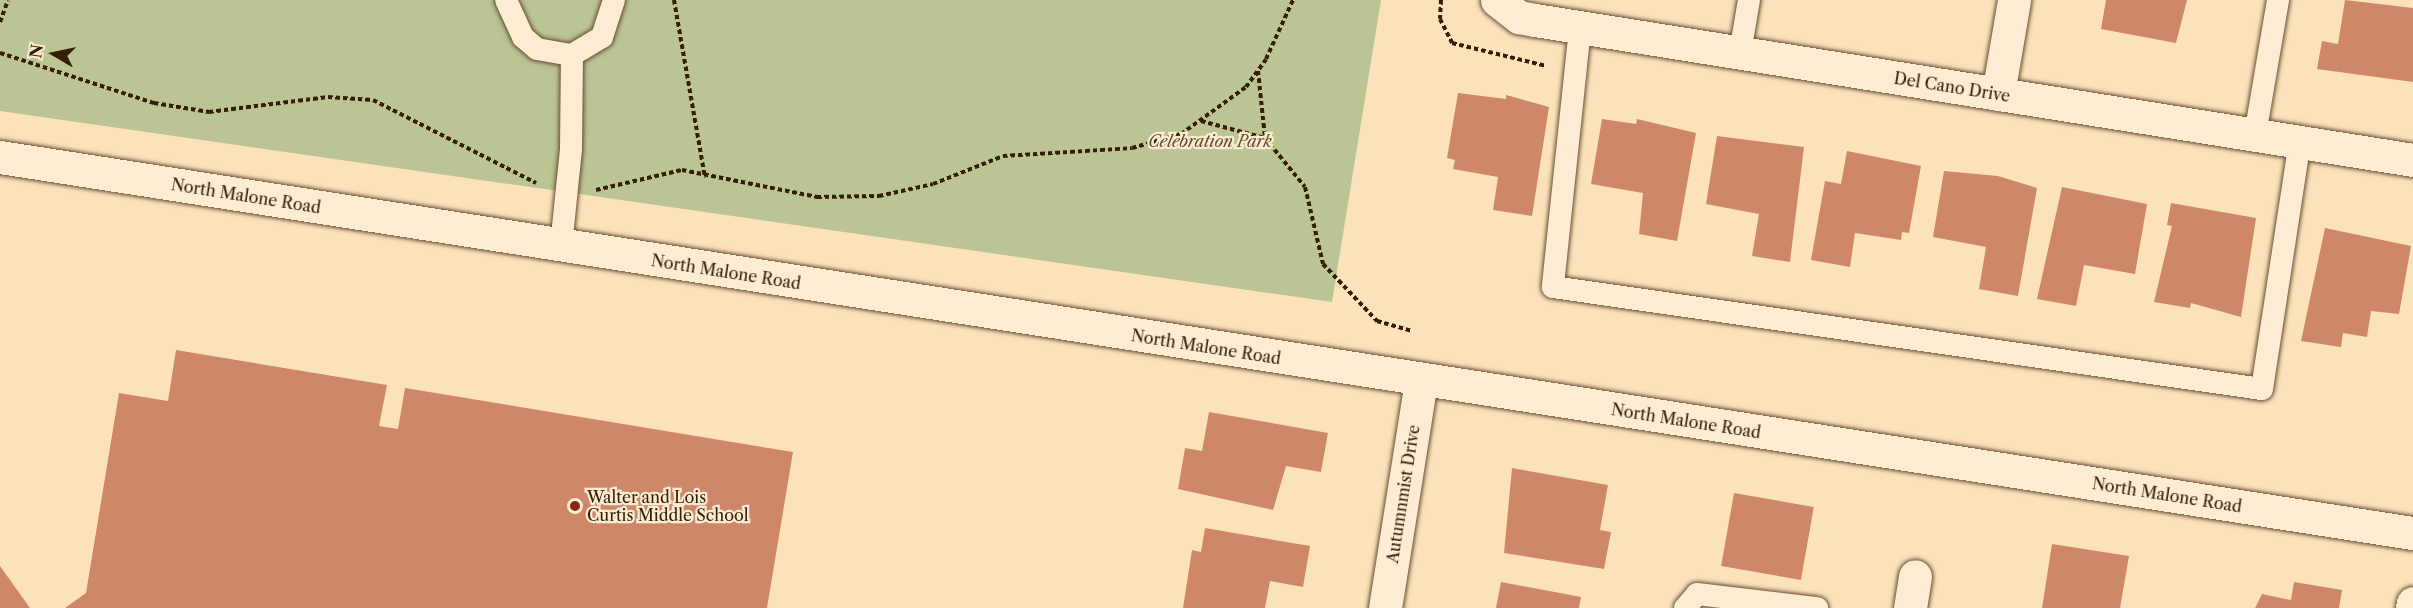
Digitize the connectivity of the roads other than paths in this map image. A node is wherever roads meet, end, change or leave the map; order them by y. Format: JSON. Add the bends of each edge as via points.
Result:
{"nodes":[{"id":1,"x":506,"y":0,"type":"edge"},
{"id":2,"x":614,"y":0,"type":"edge"},
{"id":3,"x":1497,"y":0,"type":"edge"},
{"id":4,"x":1749,"y":0,"type":"edge"},
{"id":5,"x":2014,"y":0,"type":"edge"},
{"id":6,"x":2278,"y":0,"type":"edge"},
{"id":7,"x":1580,"y":27,"type":"junction"},
{"id":8,"x":1740,"y":53,"type":"junction"},
{"id":9,"x":572,"y":55,"type":"junction"},
{"id":10,"x":1998,"y":94,"type":"junction"},
{"id":11,"x":2255,"y":135,"type":"junction"},
{"id":12,"x":2300,"y":142,"type":"junction"},
{"id":13,"x":0,"y":157,"type":"edge"},
{"id":14,"x":2413,"y":160,"type":"edge"},
{"id":15,"x":561,"y":246,"type":"junction"},
{"id":16,"x":1421,"y":380,"type":"junction"},
{"id":17,"x":2413,"y":533,"type":"edge"},
{"id":18,"x":1915,"y":576,"type":"dead end"},
{"id":19,"x":2413,"y":603,"type":"edge"},
{"id":20,"x":1385,"y":608,"type":"edge"},
{"id":21,"x":1685,"y":608,"type":"edge"},
{"id":22,"x":1817,"y":608,"type":"edge"},
{"id":23,"x":1910,"y":608,"type":"edge"},
{"id":24,"x":2412,"y":608,"type":"edge"}],
"edges":[{"from":1,"to":9,"type":"lane","via":[[523,37],[537,49]]},
{"from":2,"to":9,"type":"lane","via":[[611,22],[602,37]]},
{"from":3,"to":7,"type":"street","name":"Del Cano Drive","via":[[1519,17]]},
{"from":4,"to":8,"type":"lane"},
{"from":5,"to":10,"type":"street"},
{"from":6,"to":11,"type":"lane"},
{"from":7,"to":8,"type":"street","name":"Del Cano Drive"},
{"from":7,"to":12,"type":"lane","via":[[1553,287],[2262,389]]},
{"from":8,"to":10,"type":"street","name":"Del Cano Drive"},
{"from":9,"to":15,"type":"lane","via":[[568,190]]},
{"from":10,"to":11,"type":"street","name":"Del Cano Drive"},
{"from":11,"to":12,"type":"street","name":"Del Cano Drive"},
{"from":12,"to":14,"type":"street","name":"Del Cano Drive"},
{"from":13,"to":15,"type":"street","name":"North Malone Road"},
{"from":15,"to":16,"type":"street","name":"North Malone Road"},
{"from":16,"to":17,"type":"street","name":"North Malone Road"},
{"from":16,"to":20,"type":"street","name":"Autumnmist Drive"},
{"from":18,"to":23,"type":"street"},
{"from":19,"to":24,"type":"street"},
{"from":21,"to":22,"type":"lane","via":[[1697,594]]}]}
